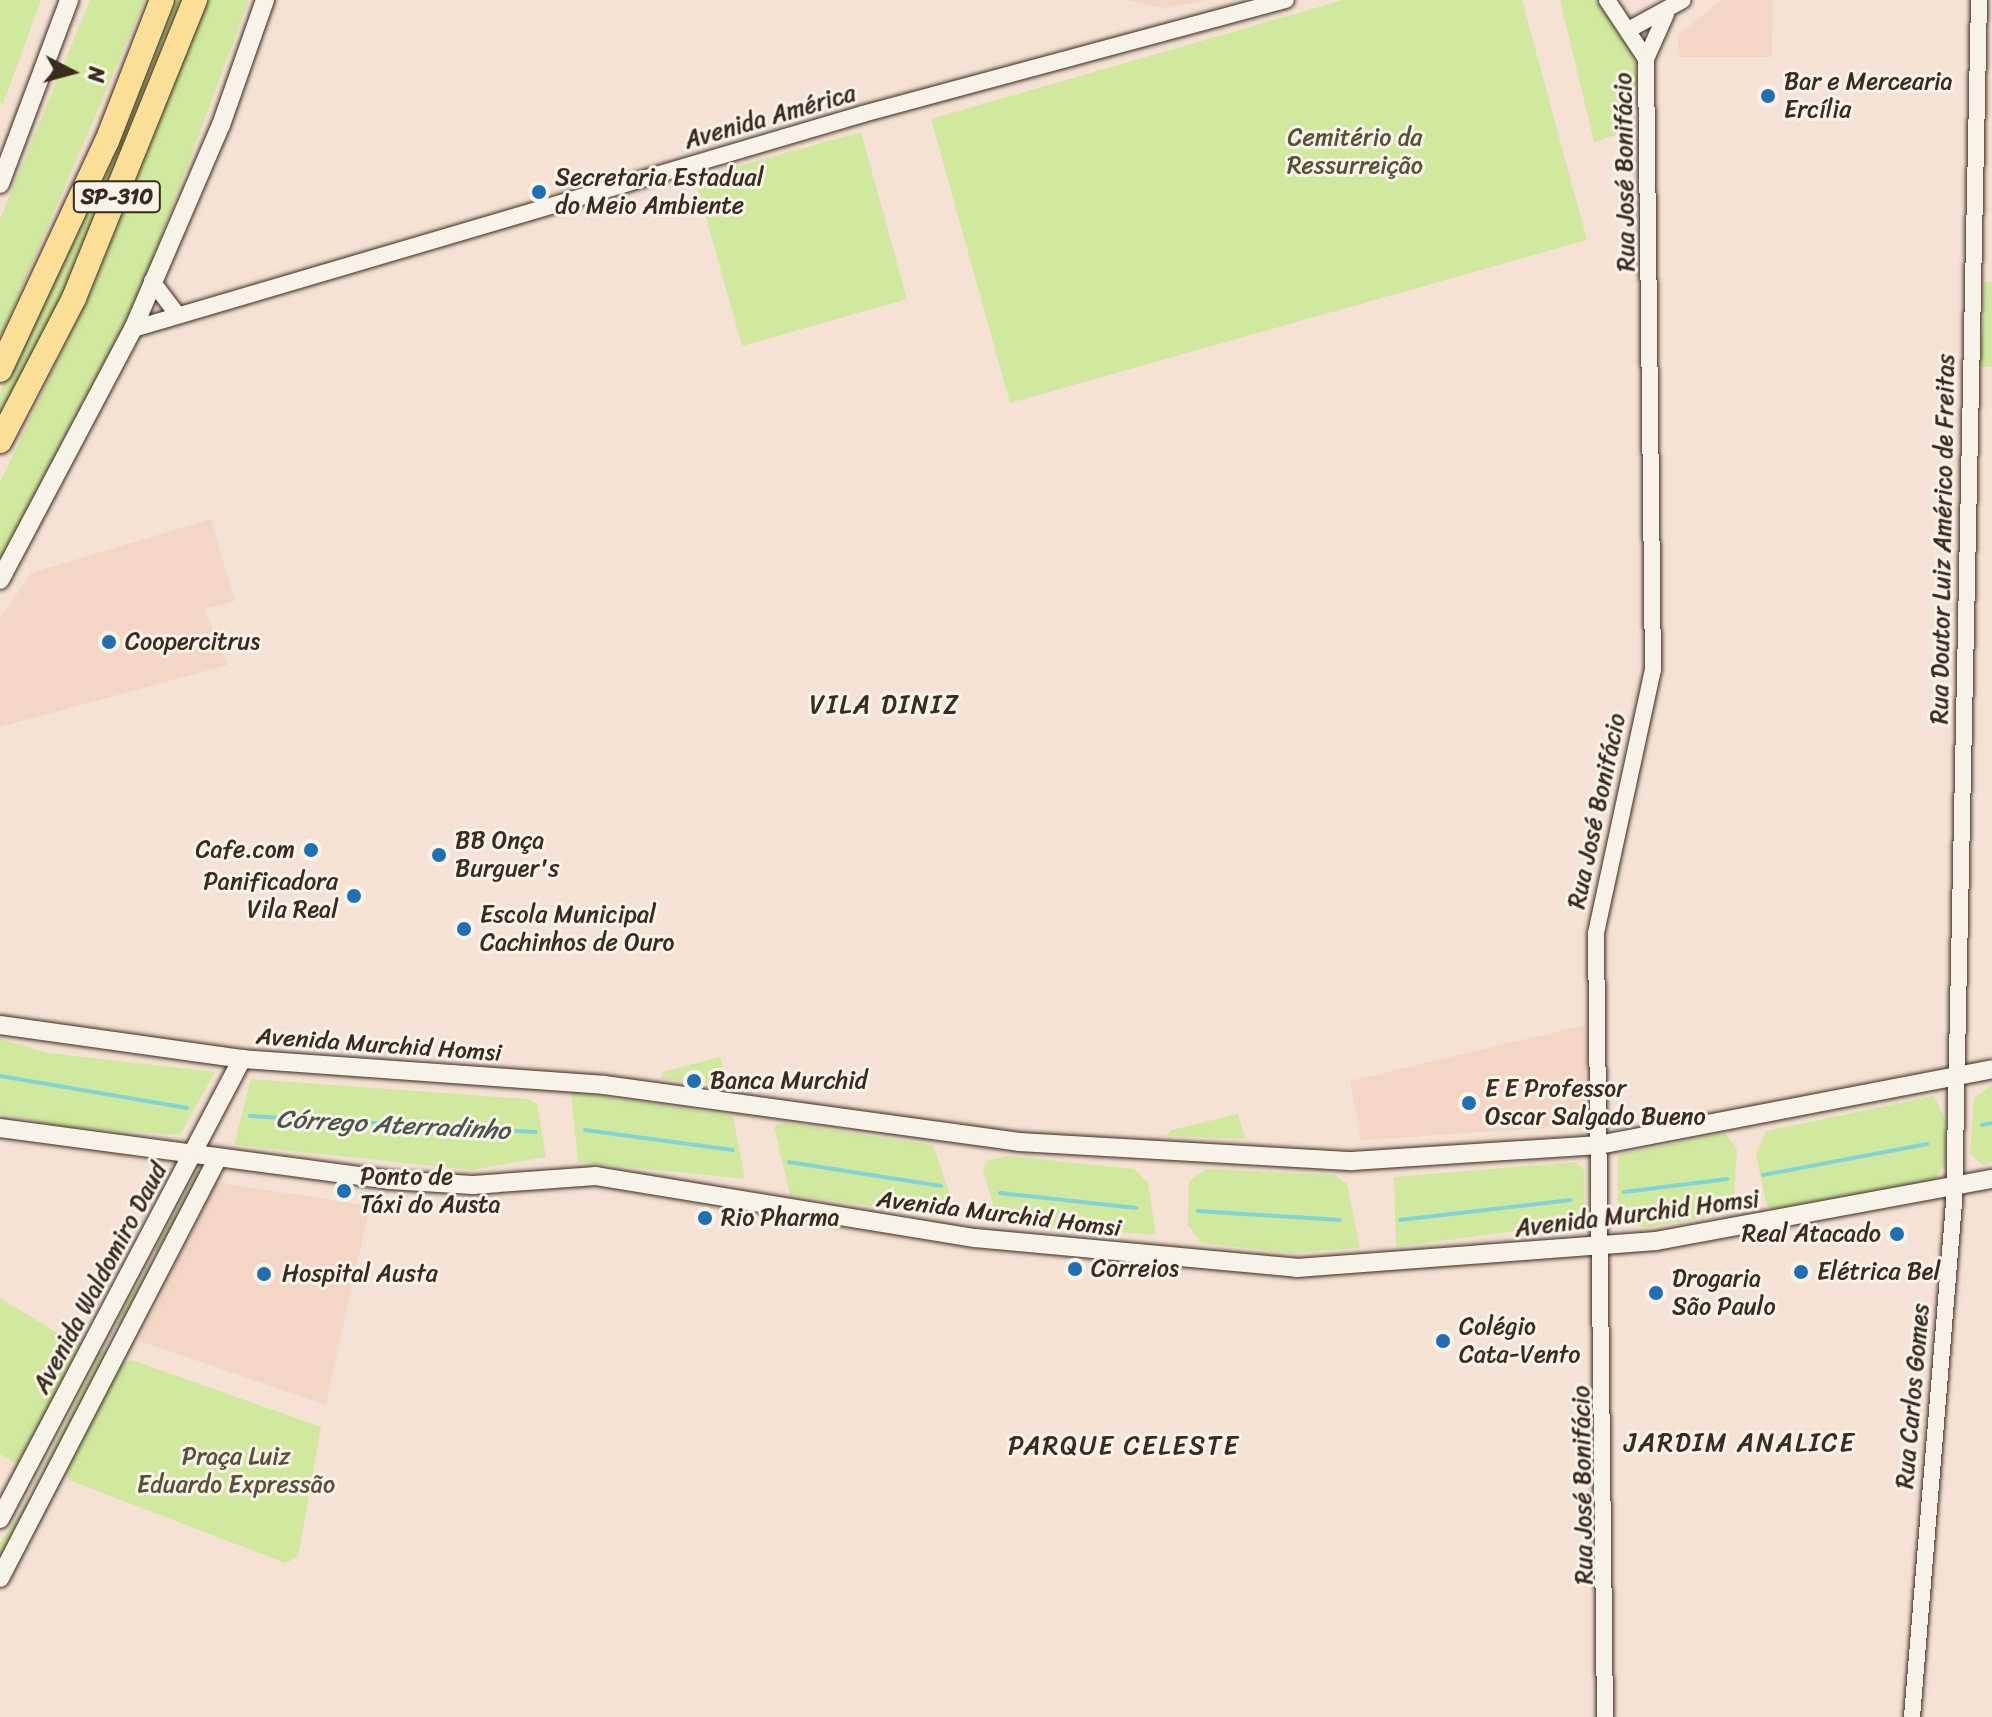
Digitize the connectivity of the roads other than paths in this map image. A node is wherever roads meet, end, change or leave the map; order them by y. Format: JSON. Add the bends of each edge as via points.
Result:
{"nodes":[{"id":1,"x":69,"y":0,"type":"edge"},
{"id":2,"x":162,"y":0,"type":"edge"},
{"id":3,"x":195,"y":0,"type":"edge"},
{"id":4,"x":265,"y":0,"type":"edge"},
{"id":5,"x":1286,"y":0,"type":"edge"},
{"id":6,"x":1607,"y":0,"type":"edge"},
{"id":7,"x":1683,"y":0,"type":"edge"},
{"id":8,"x":1979,"y":0,"type":"edge"},
{"id":9,"x":1666,"y":14,"type":"junction"},
{"id":10,"x":1630,"y":29,"type":"junction"},
{"id":11,"x":1646,"y":59,"type":"junction"},
{"id":12,"x":0,"y":184,"type":"edge"},
{"id":13,"x":152,"y":281,"type":"junction"},
{"id":14,"x":177,"y":314,"type":"junction"},
{"id":15,"x":133,"y":329,"type":"junction"},
{"id":16,"x":0,"y":370,"type":"edge"},
{"id":17,"x":0,"y":441,"type":"edge"},
{"id":18,"x":0,"y":580,"type":"edge"},
{"id":19,"x":0,"y":1025,"type":"edge"},
{"id":20,"x":242,"y":1059,"type":"junction"},
{"id":21,"x":1992,"y":1069,"type":"edge"},
{"id":22,"x":1954,"y":1079,"type":"junction"},
{"id":23,"x":0,"y":1128,"type":"edge"},
{"id":24,"x":1599,"y":1145,"type":"junction"},
{"id":25,"x":193,"y":1157,"type":"junction"},
{"id":26,"x":217,"y":1160,"type":"junction"},
{"id":27,"x":1992,"y":1179,"type":"edge"},
{"id":28,"x":1954,"y":1189,"type":"junction"},
{"id":29,"x":1602,"y":1244,"type":"junction"},
{"id":30,"x":143,"y":1251,"type":"junction"},
{"id":31,"x":164,"y":1261,"type":"junction"},
{"id":32,"x":0,"y":1519,"type":"edge"},
{"id":33,"x":0,"y":1578,"type":"edge"},
{"id":34,"x":1605,"y":1717,"type":"edge"},
{"id":35,"x":1912,"y":1717,"type":"edge"}],
"edges":[{"from":1,"to":12,"type":"main road"},
{"from":2,"to":16,"type":"highway","number":"SP-310","via":[[107,141]]},
{"from":3,"to":17,"type":"highway","number":"SP-310","via":[[74,298]]},
{"from":4,"to":13,"type":"main road","via":[[221,125]]},
{"from":5,"to":14,"type":"street","name":"Avenida América","via":[[863,114]]},
{"from":6,"to":10,"type":"street"},
{"from":7,"to":9,"type":"street"},
{"from":8,"to":22,"type":"street","name":"Rua Doutor Luiz Américo de Freitas"},
{"from":9,"to":10,"type":"street"},
{"from":9,"to":11,"type":"street"},
{"from":10,"to":11,"type":"street"},
{"from":11,"to":24,"type":"street","name":"Rua José Bonifácio","via":[[1653,670],[1599,904]]},
{"from":13,"to":14,"type":"street"},
{"from":13,"to":15,"type":"main road"},
{"from":14,"to":15,"type":"street","name":"Avenida América"},
{"from":15,"to":18,"type":"main road"},
{"from":19,"to":20,"type":"main road","name":"Avenida Murchid Homsi"},
{"from":20,"to":24,"type":"main road","name":"Avenida Murchid Homsi","via":[[467,1079],[545,1078],[1152,1155],[1380,1161]]},
{"from":20,"to":25,"type":"main road","name":"Avenida Waldomiro Daud"},
{"from":21,"to":22,"type":"main road","name":"Avenida Murchid Homsi"},
{"from":22,"to":24,"type":"main road","name":"Avenida Murchid Homsi"},
{"from":22,"to":28,"type":"street","name":"Rua Carlos Gomes"},
{"from":23,"to":25,"type":"main road","name":"Avenida Murchid Homsi"},
{"from":24,"to":29,"type":"street","name":"Rua José Bonifácio"},
{"from":25,"to":26,"type":"main road","name":"Avenida Murchid Homsi"},
{"from":25,"to":30,"type":"main road","name":"Avenida Waldomiro Daud"},
{"from":26,"to":29,"type":"main road","name":"Avenida Murchid Homsi","via":[[473,1185],[596,1176],[975,1238],[1297,1268]]},
{"from":26,"to":31,"type":"main road","name":"Avenida Waldomiro Daud"},
{"from":27,"to":28,"type":"main road","name":"Avenida Murchid Homsi"},
{"from":28,"to":29,"type":"main road","name":"Avenida Murchid Homsi"},
{"from":28,"to":35,"type":"street","name":"Rua Carlos Gomes"},
{"from":29,"to":34,"type":"street","name":"Rua José Bonifácio"},
{"from":30,"to":31,"type":"main road"},
{"from":30,"to":32,"type":"main road","name":"Avenida Waldomiro Daud"},
{"from":31,"to":33,"type":"main road","name":"Avenida Waldomiro Daud"}]}
